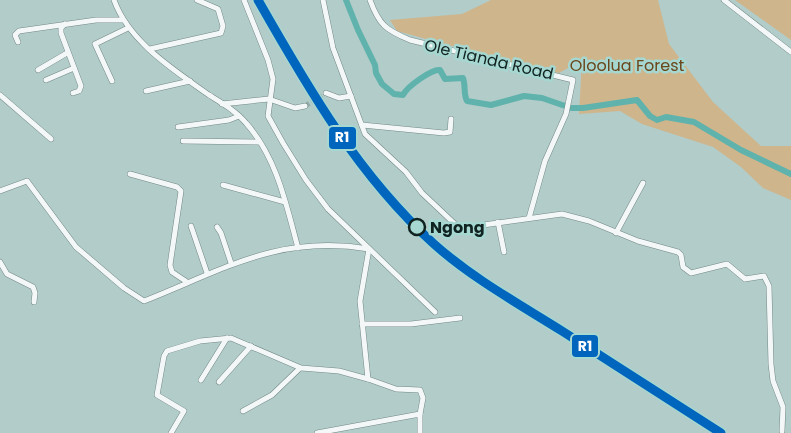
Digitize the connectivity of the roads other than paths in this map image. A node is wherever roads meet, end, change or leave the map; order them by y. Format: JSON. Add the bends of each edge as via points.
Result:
{"nodes":[{"id":1,"x":114,"y":0,"type":"edge"},
{"id":2,"x":197,"y":0,"type":"edge"},
{"id":3,"x":244,"y":0,"type":"edge"},
{"id":4,"x":323,"y":0,"type":"edge"},
{"id":5,"x":370,"y":0,"type":"edge"},
{"id":6,"x":724,"y":0,"type":"edge"},
{"id":7,"x":122,"y":20,"type":"junction"},
{"id":8,"x":65,"y":24,"type":"junction"},
{"id":9,"x":128,"y":28,"type":"junction"},
{"id":10,"x":18,"y":42,"type":"dead end"},
{"id":11,"x":150,"y":49,"type":"junction"},
{"id":12,"x":791,"y":52,"type":"edge"},
{"id":13,"x":67,"y":53,"type":"junction"},
{"id":14,"x":74,"y":68,"type":"junction"},
{"id":15,"x":38,"y":70,"type":"dead end"},
{"id":16,"x":46,"y":80,"type":"dead end"},
{"id":17,"x":112,"y":81,"type":"dead end"},
{"id":18,"x":190,"y":81,"type":"junction"},
{"id":19,"x":146,"y":91,"type":"dead end"},
{"id":20,"x":73,"y":93,"type":"dead end"},
{"id":21,"x":326,"y":93,"type":"tunnel mouth"},
{"id":22,"x":0,"y":95,"type":"edge"},
{"id":23,"x":351,"y":96,"type":"junction"},
{"id":24,"x":269,"y":99,"type":"junction"},
{"id":25,"x":222,"y":104,"type":"junction"},
{"id":26,"x":305,"y":106,"type":"tunnel mouth"},
{"id":27,"x":239,"y":116,"type":"junction"},
{"id":28,"x":451,"y":119,"type":"dead end"},
{"id":29,"x":362,"y":125,"type":"junction"},
{"id":30,"x":178,"y":127,"type":"dead end"},
{"id":31,"x":51,"y":139,"type":"dead end"},
{"id":32,"x":183,"y":141,"type":"dead end"},
{"id":33,"x":260,"y":142,"type":"junction"},
{"id":34,"x":130,"y":174,"type":"dead end"},
{"id":35,"x":642,"y":183,"type":"dead end"},
{"id":36,"x":223,"y":185,"type":"dead end"},
{"id":37,"x":0,"y":191,"type":"edge"},
{"id":38,"x":286,"y":202,"type":"junction"},
{"id":39,"x":529,"y":218,"type":"junction"},
{"id":40,"x":498,"y":222,"type":"junction"},
{"id":41,"x":191,"y":226,"type":"dead end"},
{"id":42,"x":217,"y":226,"type":"dead end"},
{"id":43,"x":616,"y":233,"type":"junction"},
{"id":44,"x":298,"y":248,"type":"junction"},
{"id":45,"x":369,"y":249,"type":"junction"},
{"id":46,"x":504,"y":252,"type":"dead end"},
{"id":47,"x":0,"y":262,"type":"edge"},
{"id":48,"x":231,"y":263,"type":"junction"},
{"id":49,"x":207,"y":274,"type":"junction"},
{"id":50,"x":187,"y":282,"type":"junction"},
{"id":51,"x":34,"y":302,"type":"dead end"},
{"id":52,"x":435,"y":312,"type":"dead end"},
{"id":53,"x":460,"y":318,"type":"dead end"},
{"id":54,"x":362,"y":324,"type":"junction"},
{"id":55,"x":227,"y":338,"type":"junction"},
{"id":56,"x":251,"y":346,"type":"junction"},
{"id":57,"x":300,"y":368,"type":"junction"},
{"id":58,"x":368,"y":379,"type":"junction"},
{"id":59,"x":201,"y":380,"type":"dead end"},
{"id":60,"x":219,"y":382,"type":"dead end"},
{"id":61,"x":242,"y":411,"type":"dead end"},
{"id":62,"x":420,"y":414,"type":"junction"},
{"id":63,"x":782,"y":431,"type":"dead end"},
{"id":64,"x":171,"y":433,"type":"edge"},
{"id":65,"x":317,"y":433,"type":"edge"},
{"id":66,"x":420,"y":433,"type":"edge"}],
"edges":[{"from":1,"to":7,"type":"street"},
{"from":2,"to":11,"type":"street","via":[[218,9],[223,26],[221,33]]},
{"from":3,"to":24,"type":"street","via":[[273,79]]},
{"from":4,"to":23,"type":"street","via":[[333,48]]},
{"from":5,"to":39,"type":"street","name":"Ole Tianda Road","via":[[382,25],[410,40],[573,80],[566,114],[545,162]]},
{"from":6,"to":12,"type":"street"},
{"from":7,"to":8,"type":"street"},
{"from":7,"to":9,"type":"street"},
{"from":8,"to":10,"type":"street","via":[[19,31],[15,35]]},
{"from":8,"to":13,"type":"street","via":[[61,33]]},
{"from":9,"to":11,"type":"street"},
{"from":9,"to":17,"type":"street","via":[[95,44]]},
{"from":11,"to":18,"type":"street"},
{"from":13,"to":14,"type":"street"},
{"from":13,"to":15,"type":"street"},
{"from":14,"to":16,"type":"street"},
{"from":14,"to":20,"type":"street","via":[[81,89]]},
{"from":18,"to":19,"type":"street"},
{"from":18,"to":25,"type":"street"},
{"from":21,"to":23,"type":"street","via":[[339,98]]},
{"from":22,"to":31,"type":"street"},
{"from":23,"to":29,"type":"street"},
{"from":24,"to":25,"type":"street"},
{"from":24,"to":26,"type":"street","via":[[295,108]]},
{"from":24,"to":45,"type":"street","via":[[268,116],[306,180],[328,209]]},
{"from":25,"to":27,"type":"street"},
{"from":27,"to":30,"type":"street"},
{"from":27,"to":33,"type":"street"},
{"from":28,"to":29,"type":"street","via":[[450,132],[444,133]]},
{"from":29,"to":40,"type":"street","via":[[365,134],[457,226]]},
{"from":32,"to":33,"type":"street"},
{"from":33,"to":38,"type":"street","via":[[278,174]]},
{"from":34,"to":50,"type":"street","via":[[177,187],[181,191],[170,265],[172,272]]},
{"from":35,"to":43,"type":"street"},
{"from":36,"to":38,"type":"street"},
{"from":37,"to":50,"type":"street","via":[[24,180],[29,182],[76,247],[141,300]]},
{"from":38,"to":44,"type":"street"},
{"from":39,"to":40,"type":"street"},
{"from":39,"to":43,"type":"street","via":[[572,215]]},
{"from":40,"to":46,"type":"street"},
{"from":41,"to":49,"type":"street"},
{"from":42,"to":48,"type":"street"},
{"from":43,"to":63,"type":"street","via":[[680,253],[683,267],[691,273],[727,264],[743,278],[750,280],[760,275],[768,280],[771,364],[773,381],[784,407]]},
{"from":44,"to":45,"type":"street","via":[[345,245]]},
{"from":44,"to":48,"type":"street","via":[[266,252]]},
{"from":45,"to":52,"type":"street"},
{"from":45,"to":54,"type":"street","via":[[361,291]]},
{"from":47,"to":51,"type":"street","via":[[7,274],[33,287]]},
{"from":48,"to":49,"type":"street"},
{"from":49,"to":50,"type":"street"},
{"from":53,"to":54,"type":"street","via":[[411,324]]},
{"from":54,"to":58,"type":"street"},
{"from":55,"to":56,"type":"street"},
{"from":55,"to":59,"type":"street"},
{"from":55,"to":64,"type":"street","via":[[200,341],[166,353],[157,395],[184,411]]},
{"from":56,"to":57,"type":"street"},
{"from":56,"to":60,"type":"street"},
{"from":57,"to":58,"type":"street","via":[[338,371]]},
{"from":57,"to":61,"type":"street","via":[[272,395]]},
{"from":58,"to":62,"type":"street","via":[[396,389],[420,390],[423,398]]},
{"from":62,"to":65,"type":"street"},
{"from":62,"to":66,"type":"street"}]}
